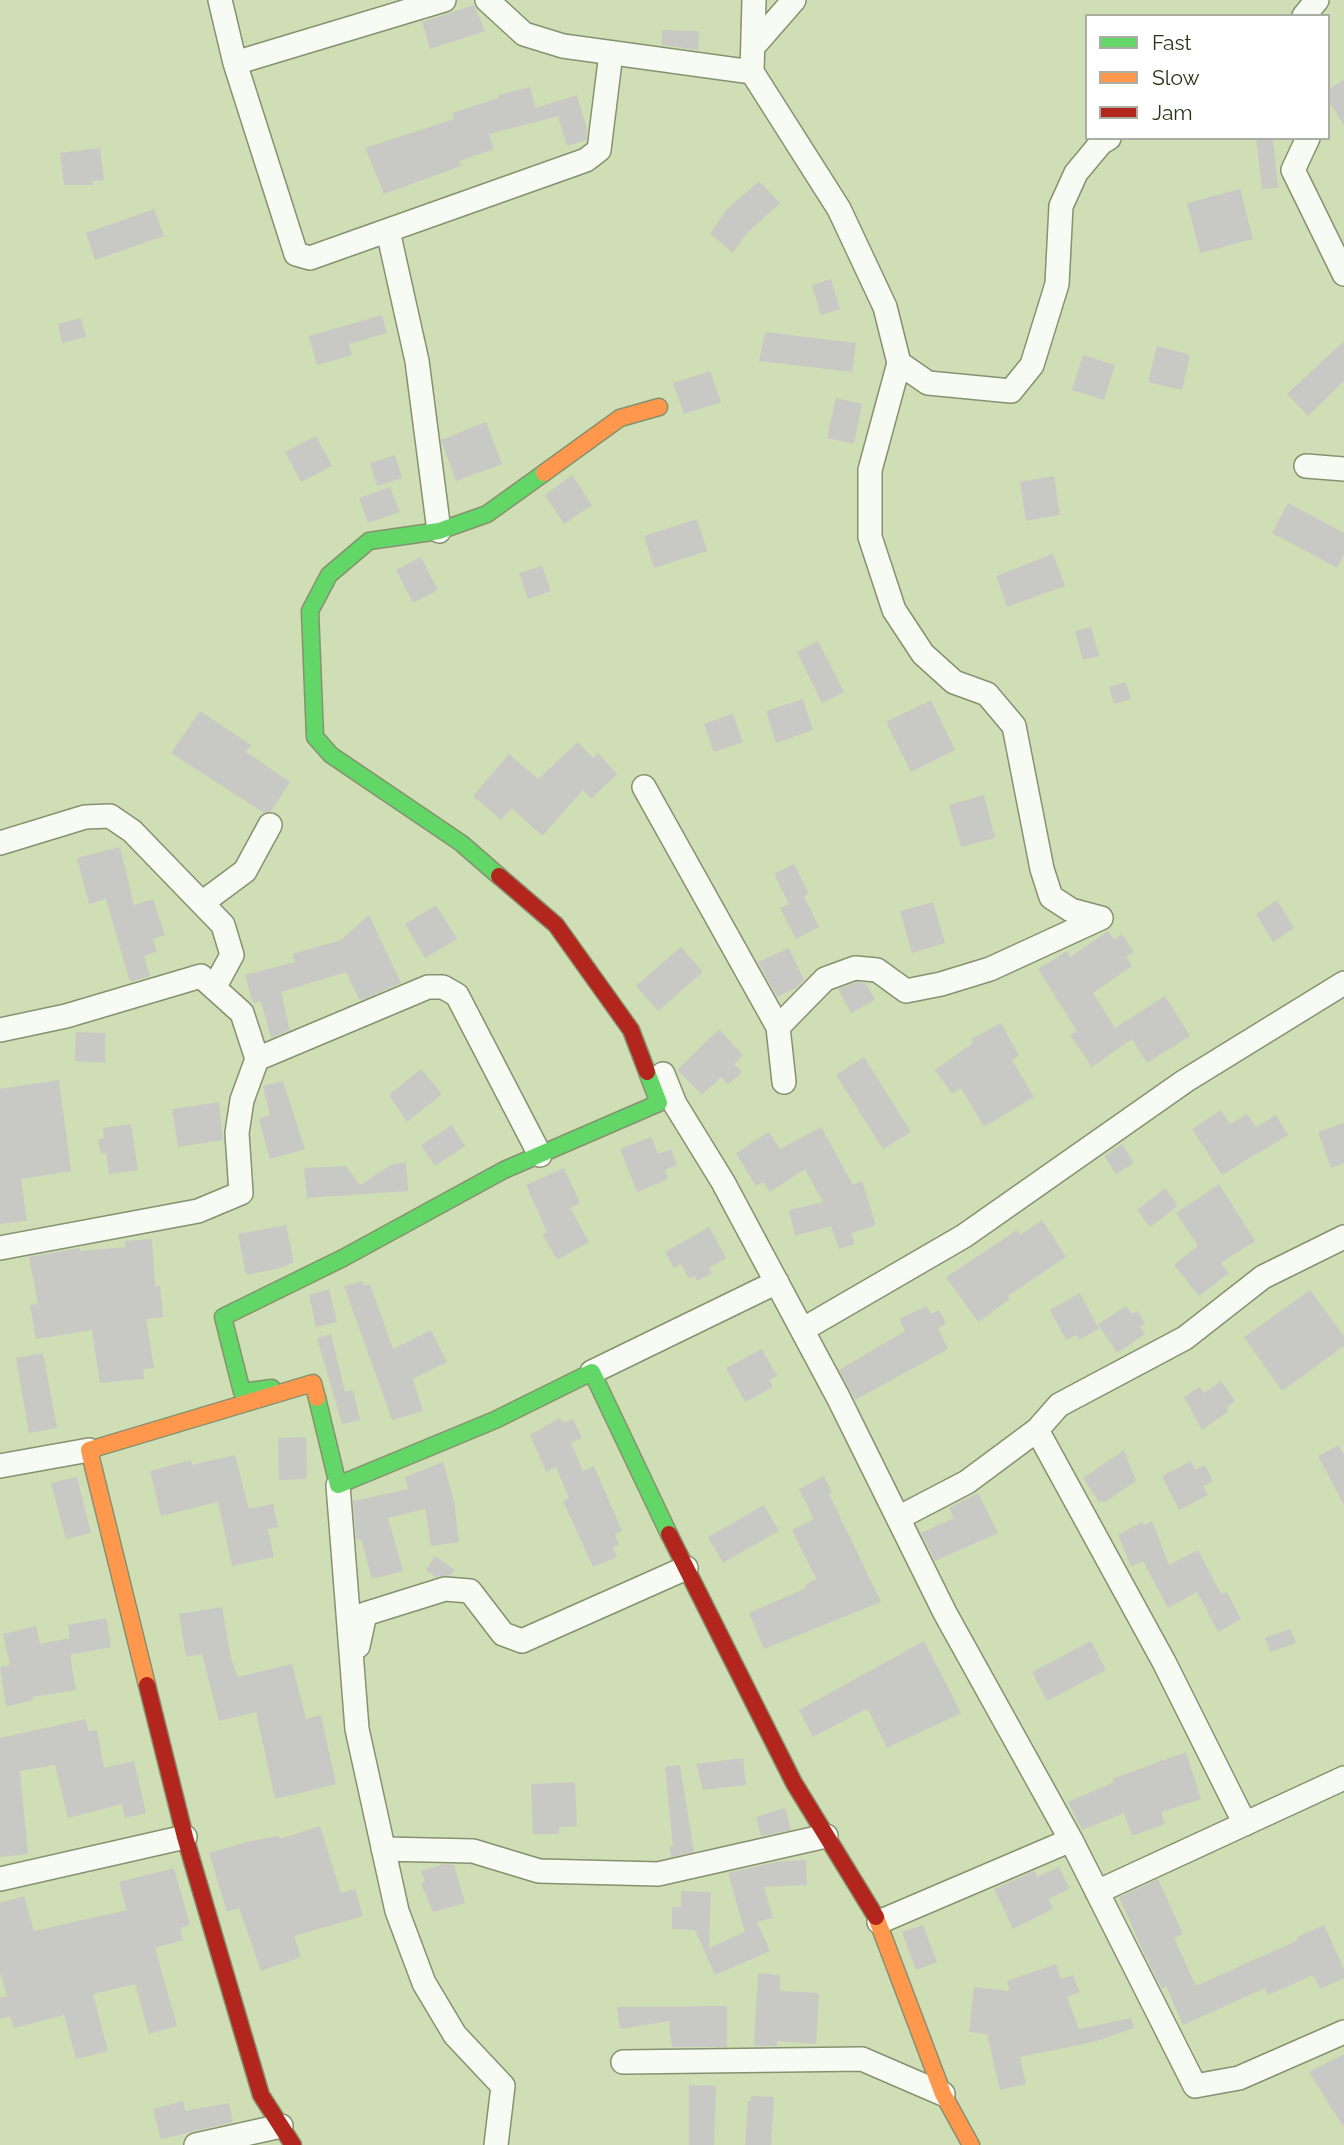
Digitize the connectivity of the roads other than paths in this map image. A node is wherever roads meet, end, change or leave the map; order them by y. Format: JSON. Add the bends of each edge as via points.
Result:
{"nodes":[{"id":1,"x":220,"y":0,"type":"edge"},
{"id":2,"x":444,"y":0,"type":"edge"},
{"id":3,"x":487,"y":0,"type":"edge"},
{"id":4,"x":754,"y":0,"type":"edge"},
{"id":5,"x":793,"y":0,"type":"edge"},
{"id":6,"x":1317,"y":0,"type":"edge"},
{"id":7,"x":1306,"y":14,"type":"edge"},
{"id":8,"x":752,"y":47,"type":"junction"},
{"id":9,"x":611,"y":53,"type":"junction"},
{"id":10,"x":235,"y":63,"type":"junction"},
{"id":11,"x":752,"y":72,"type":"junction"},
{"id":12,"x":1106,"y":140,"type":"edge"},
{"id":13,"x":1307,"y":140,"type":"edge"},
{"id":14,"x":388,"y":231,"type":"junction"},
{"id":15,"x":1344,"y":274,"type":"edge"},
{"id":16,"x":899,"y":363,"type":"junction"},
{"id":17,"x":659,"y":407,"type":"dead end"},
{"id":18,"x":1306,"y":466,"type":"dead end"},
{"id":19,"x":1344,"y":470,"type":"edge"},
{"id":20,"x":439,"y":531,"type":"junction"},
{"id":21,"x":644,"y":787,"type":"dead end"},
{"id":22,"x":270,"y":825,"type":"dead end"},
{"id":23,"x":0,"y":844,"type":"edge"},
{"id":24,"x":202,"y":903,"type":"junction"},
{"id":25,"x":1344,"y":983,"type":"edge"},
{"id":26,"x":214,"y":988,"type":"junction"},
{"id":27,"x":778,"y":1027,"type":"junction"},
{"id":28,"x":0,"y":1030,"type":"edge"},
{"id":29,"x":654,"y":1049,"type":"dead end"},
{"id":30,"x":257,"y":1059,"type":"junction"},
{"id":31,"x":784,"y":1082,"type":"dead end"},
{"id":32,"x":540,"y":1154,"type":"junction"},
{"id":33,"x":1344,"y":1238,"type":"edge"},
{"id":34,"x":0,"y":1248,"type":"edge"},
{"id":35,"x":777,"y":1282,"type":"junction"},
{"id":36,"x":802,"y":1330,"type":"junction"},
{"id":37,"x":592,"y":1372,"type":"junction"},
{"id":38,"x":313,"y":1382,"type":"junction"},
{"id":39,"x":1037,"y":1430,"type":"junction"},
{"id":40,"x":89,"y":1450,"type":"junction"},
{"id":41,"x":0,"y":1466,"type":"edge"},
{"id":42,"x":338,"y":1485,"type":"junction"},
{"id":43,"x":898,"y":1518,"type":"junction"},
{"id":44,"x":686,"y":1568,"type":"junction"},
{"id":45,"x":357,"y":1730,"type":"junction"},
{"id":46,"x":1344,"y":1777,"type":"edge"},
{"id":47,"x":1245,"y":1824,"type":"junction"},
{"id":48,"x":826,"y":1836,"type":"junction"},
{"id":49,"x":185,"y":1837,"type":"junction"},
{"id":50,"x":1071,"y":1840,"type":"junction"},
{"id":51,"x":383,"y":1849,"type":"junction"},
{"id":52,"x":0,"y":1879,"type":"edge"},
{"id":53,"x":1097,"y":1892,"type":"junction"},
{"id":54,"x":879,"y":1922,"type":"junction"},
{"id":55,"x":1344,"y":2032,"type":"edge"},
{"id":56,"x":622,"y":2062,"type":"dead end"},
{"id":57,"x":943,"y":2094,"type":"junction"},
{"id":58,"x":287,"y":2135,"type":"edge"},
{"id":59,"x":195,"y":2145,"type":"edge"},
{"id":60,"x":496,"y":2145,"type":"edge"},
{"id":61,"x":971,"y":2145,"type":"edge"}],
"edges":[{"from":1,"to":10,"type":"street"},
{"from":2,"to":10,"type":"street"},
{"from":3,"to":9,"type":"street","via":[[524,34]]},
{"from":4,"to":8,"type":"street"},
{"from":5,"to":8,"type":"street"},
{"from":6,"to":7,"type":"street"},
{"from":8,"to":11,"type":"street"},
{"from":9,"to":11,"type":"street"},
{"from":9,"to":14,"type":"street","via":[[599,150],[586,160]]},
{"from":10,"to":14,"type":"street","via":[[296,254],[310,258]]},
{"from":11,"to":16,"type":"street","via":[[839,209],[885,307]]},
{"from":12,"to":16,"type":"street","via":[[1076,173],[1060,206],[1057,284],[1032,365],[1011,391],[928,383]]},
{"from":13,"to":15,"type":"street","via":[[1293,170]]},
{"from":14,"to":20,"type":"street","via":[[417,361]]},
{"from":16,"to":27,"type":"street","via":[[870,470],[870,537],[894,610],[923,654],[954,682],[986,694],[1014,726],[1051,897],[1071,910],[1101,918],[990,969],[941,984],[906,991],[877,970],[855,968],[825,979]]},
{"from":17,"to":20,"type":"street","via":[[620,418],[488,514]]},
{"from":18,"to":19,"type":"street"},
{"from":20,"to":32,"type":"street","via":[[369,541],[329,575],[310,611],[315,737],[331,755],[461,843],[556,925],[631,1030],[659,1103]]},
{"from":21,"to":27,"type":"street"},
{"from":22,"to":24,"type":"street","via":[[245,870]]},
{"from":23,"to":24,"type":"street","via":[[85,817],[110,816],[131,831]]},
{"from":24,"to":26,"type":"street","via":[[223,925],[232,955]]},
{"from":25,"to":36,"type":"street","via":[[1185,1081],[964,1236]]},
{"from":26,"to":28,"type":"street","via":[[201,976],[66,1016]]},
{"from":26,"to":30,"type":"street","via":[[242,1013]]},
{"from":27,"to":31,"type":"street"},
{"from":29,"to":35,"type":"street","via":[[675,1104]]},
{"from":30,"to":32,"type":"street","via":[[428,987],[443,987],[457,995]]},
{"from":30,"to":34,"type":"street","via":[[242,1100],[237,1133],[241,1193],[198,1210]]},
{"from":32,"to":38,"type":"street","via":[[223,1317],[242,1392]]},
{"from":33,"to":39,"type":"street","via":[[1263,1277],[1185,1338],[1059,1405]]},
{"from":35,"to":36,"type":"street"},
{"from":35,"to":37,"type":"street"},
{"from":36,"to":43,"type":"street"},
{"from":37,"to":42,"type":"street","via":[[495,1420]]},
{"from":37,"to":44,"type":"street"},
{"from":38,"to":40,"type":"street"},
{"from":38,"to":42,"type":"street"},
{"from":39,"to":43,"type":"street","via":[[967,1482]]},
{"from":39,"to":47,"type":"street","via":[[1164,1662]]},
{"from":40,"to":41,"type":"street"},
{"from":40,"to":49,"type":"street"},
{"from":42,"to":45,"type":"street"},
{"from":43,"to":50,"type":"street","via":[[945,1613]]},
{"from":44,"to":45,"type":"street","via":[[522,1642],[503,1634],[470,1591],[445,1589],[365,1614],[357,1649]]},
{"from":44,"to":48,"type":"street","via":[[794,1783]]},
{"from":45,"to":51,"type":"street"},
{"from":46,"to":47,"type":"street"},
{"from":47,"to":53,"type":"street"},
{"from":48,"to":51,"type":"street","via":[[658,1874],[540,1871],[473,1851]]},
{"from":48,"to":54,"type":"street"},
{"from":49,"to":52,"type":"street"},
{"from":49,"to":58,"type":"street","via":[[261,2095]]},
{"from":50,"to":53,"type":"street"},
{"from":50,"to":54,"type":"street"},
{"from":51,"to":60,"type":"street","via":[[397,1910],[424,1983],[455,2035],[503,2086]]},
{"from":53,"to":55,"type":"street","via":[[1195,2086],[1239,2078]]},
{"from":54,"to":57,"type":"street"},
{"from":56,"to":57,"type":"street","via":[[862,2059]]},
{"from":57,"to":61,"type":"street"},
{"from":58,"to":59,"type":"street"}]}
